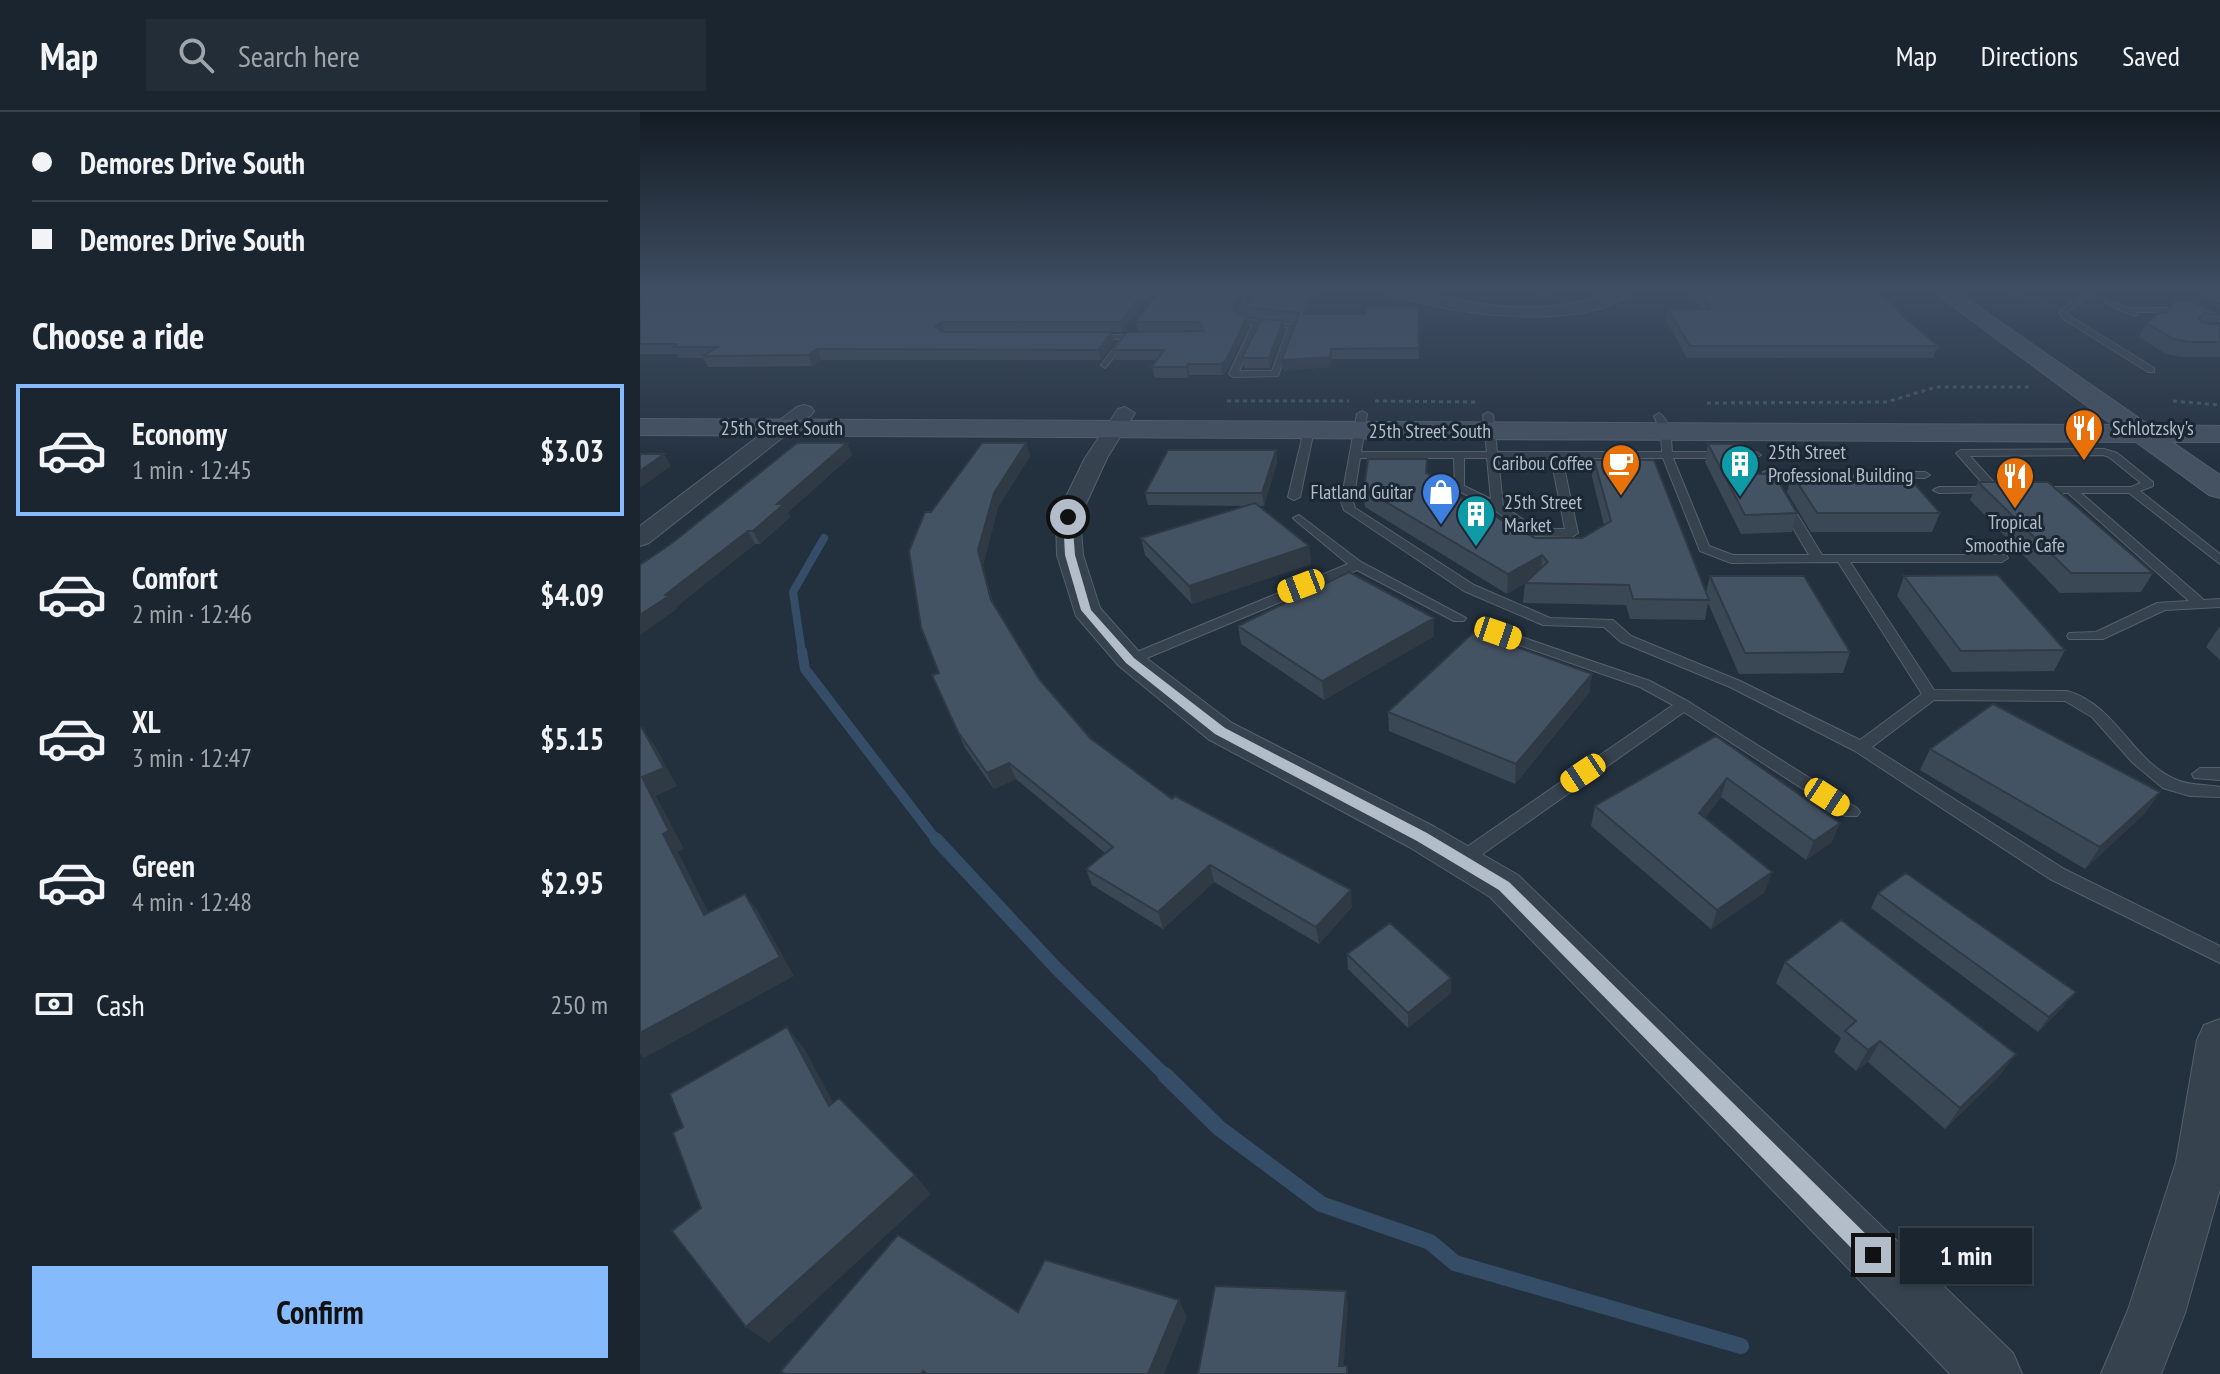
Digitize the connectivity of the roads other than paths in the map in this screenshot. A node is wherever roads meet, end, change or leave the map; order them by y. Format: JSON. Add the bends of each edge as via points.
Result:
{"nodes":[{"id":1,"x":1118,"y":349,"type":"edge"},
{"id":2,"x":1245,"y":349,"type":"edge"},
{"id":3,"x":1284,"y":349,"type":"edge"},
{"id":4,"x":2036,"y":349,"type":"edge"},
{"id":5,"x":2053,"y":349,"type":"edge"},
{"id":6,"x":2117,"y":349,"type":"edge"},
{"id":7,"x":1105,"y":365,"type":"dead end"},
{"id":8,"x":2151,"y":370,"type":"dead end"},
{"id":9,"x":640,"y":411,"type":"edge"},
{"id":10,"x":2148,"y":418,"type":"junction"},
{"id":11,"x":2220,"y":418,"type":"edge"},
{"id":12,"x":793,"y":420,"type":"junction"},
{"id":13,"x":1358,"y":420,"type":"junction"},
{"id":14,"x":1120,"y":421,"type":"junction"},
{"id":15,"x":1489,"y":426,"type":"junction"},
{"id":16,"x":640,"y":427,"type":"edge"},
{"id":17,"x":1309,"y":430,"type":"junction"},
{"id":18,"x":2183,"y":434,"type":"junction"},
{"id":19,"x":2220,"y":434,"type":"edge"},
{"id":20,"x":1664,"y":435,"type":"junction"},
{"id":21,"x":1750,"y":444,"type":"junction"},
{"id":22,"x":1459,"y":455,"type":"junction"},
{"id":23,"x":1556,"y":455,"type":"junction"},
{"id":24,"x":2220,"y":459,"type":"edge"},
{"id":25,"x":1767,"y":474,"type":"junction"},
{"id":26,"x":1830,"y":475,"type":"edge"},
{"id":27,"x":1878,"y":475,"type":"edge"},
{"id":28,"x":1925,"y":475,"type":"dead end"},
{"id":29,"x":2220,"y":489,"type":"edge"},
{"id":30,"x":1939,"y":490,"type":"dead end"},
{"id":31,"x":1995,"y":490,"type":"junction"},
{"id":32,"x":2010,"y":490,"type":"edge"},
{"id":33,"x":2025,"y":490,"type":"edge"},
{"id":34,"x":2071,"y":490,"type":"junction"},
{"id":35,"x":2132,"y":490,"type":"junction"},
{"id":36,"x":1294,"y":497,"type":"dead end"},
{"id":37,"x":1497,"y":507,"type":"junction"},
{"id":38,"x":1299,"y":518,"type":"dead end"},
{"id":39,"x":640,"y":538,"type":"edge"},
{"id":40,"x":2002,"y":558,"type":"dead end"},
{"id":41,"x":1818,"y":559,"type":"junction"},
{"id":42,"x":1842,"y":559,"type":"junction"},
{"id":43,"x":2220,"y":560,"type":"edge"},
{"id":44,"x":1357,"y":565,"type":"junction"},
{"id":45,"x":2220,"y":603,"type":"edge"},
{"id":46,"x":2201,"y":604,"type":"junction"},
{"id":47,"x":1459,"y":618,"type":"dead end"},
{"id":48,"x":1498,"y":633,"type":"dead end"},
{"id":49,"x":2074,"y":636,"type":"dead end"},
{"id":50,"x":1130,"y":660,"type":"junction"},
{"id":51,"x":1930,"y":695,"type":"junction"},
{"id":52,"x":1684,"y":705,"type":"junction"},
{"id":53,"x":1861,"y":747,"type":"junction"},
{"id":54,"x":2200,"y":774,"type":"dead end"},
{"id":55,"x":2220,"y":774,"type":"edge"},
{"id":56,"x":2217,"y":792,"type":"dead end"},
{"id":57,"x":1851,"y":812,"type":"dead end"},
{"id":58,"x":1461,"y":860,"type":"junction"},
{"id":59,"x":2220,"y":955,"type":"edge"},
{"id":60,"x":2220,"y":1040,"type":"edge"},
{"id":61,"x":1992,"y":1374,"type":"edge"},
{"id":62,"x":2131,"y":1374,"type":"edge"}],
"edges":[{"from":1,"to":7,"type":"lane"},
{"from":2,"to":3,"type":"lane","via":[[1233,374],[1275,374]]},
{"from":4,"to":10,"type":"main road"},
{"from":5,"to":10,"type":"main road"},
{"from":6,"to":8,"type":"lane"},
{"from":9,"to":12,"type":"main road","name":"25th Street South"},
{"from":10,"to":11,"type":"main road","name":"25th Street South"},
{"from":10,"to":18,"type":"main road","name":"25th Street South"},
{"from":10,"to":20,"type":"main road","name":"25th Street South"},
{"from":10,"to":21,"type":"main road","name":"25th Street South"},
{"from":10,"to":29,"type":"main road"},
{"from":12,"to":14,"type":"main road","name":"25th Street South"},
{"from":12,"to":16,"type":"main road","name":"25th Street South"},
{"from":12,"to":39,"type":"street"},
{"from":13,"to":14,"type":"main road","name":"25th Street South"},
{"from":13,"to":15,"type":"main road","name":"25th Street South"},
{"from":13,"to":17,"type":"main road","name":"25th Street South"},
{"from":13,"to":22,"type":"lane"},
{"from":13,"to":53,"type":"lane","via":[[1350,510],[1469,588],[1548,622],[1608,623],[1626,639],[1735,684]]},
{"from":14,"to":17,"type":"main road","name":"25th Street South"},
{"from":14,"to":50,"type":"street","via":[[1068,517],[1070,555],[1086,610]]},
{"from":15,"to":20,"type":"main road","name":"25th Street South"},
{"from":15,"to":22,"type":"lane"},
{"from":15,"to":23,"type":"lane"},
{"from":15,"to":37,"type":"lane"},
{"from":17,"to":36,"type":"lane"},
{"from":18,"to":19,"type":"main road","name":"25th Street South"},
{"from":18,"to":24,"type":"main road"},
{"from":20,"to":21,"type":"main road","name":"25th Street South"},
{"from":20,"to":23,"type":"lane"},
{"from":20,"to":41,"type":"lane","via":[[1704,548],[1731,559]]},
{"from":21,"to":25,"type":"lane"},
{"from":22,"to":37,"type":"lane","via":[[1459,487]]},
{"from":23,"to":37,"type":"lane","via":[[1572,533],[1534,533]]},
{"from":25,"to":26,"type":"lane"},
{"from":25,"to":41,"type":"lane"},
{"from":27,"to":28,"type":"lane"},
{"from":30,"to":31,"type":"lane"},
{"from":31,"to":32,"type":"lane"},
{"from":31,"to":35,"type":"lane","via":[[1961,453],[2104,452],[2149,484]]},
{"from":33,"to":34,"type":"lane"},
{"from":34,"to":35,"type":"lane"},
{"from":34,"to":46,"type":"lane"},
{"from":35,"to":43,"type":"lane"},
{"from":38,"to":44,"type":"lane"},
{"from":40,"to":42,"type":"lane"},
{"from":41,"to":42,"type":"lane"},
{"from":42,"to":51,"type":"lane"},
{"from":44,"to":47,"type":"lane"},
{"from":44,"to":50,"type":"lane"},
{"from":45,"to":46,"type":"lane"},
{"from":46,"to":49,"type":"lane","via":[[2162,606],[2098,636]]},
{"from":48,"to":52,"type":"lane","via":[[1645,684]]},
{"from":50,"to":58,"type":"street","via":[[1220,731]]},
{"from":51,"to":53,"type":"lane"},
{"from":51,"to":56,"type":"lane","via":[[2067,696],[2078,700],[2158,780],[2192,793]]},
{"from":52,"to":57,"type":"lane"},
{"from":52,"to":58,"type":"lane"},
{"from":53,"to":59,"type":"lane","via":[[2057,874]]},
{"from":54,"to":55,"type":"lane"},
{"from":58,"to":61,"type":"street","via":[[1504,886]]},
{"from":60,"to":62,"type":"street","via":[[2202,1162],[2156,1313]]}]}
